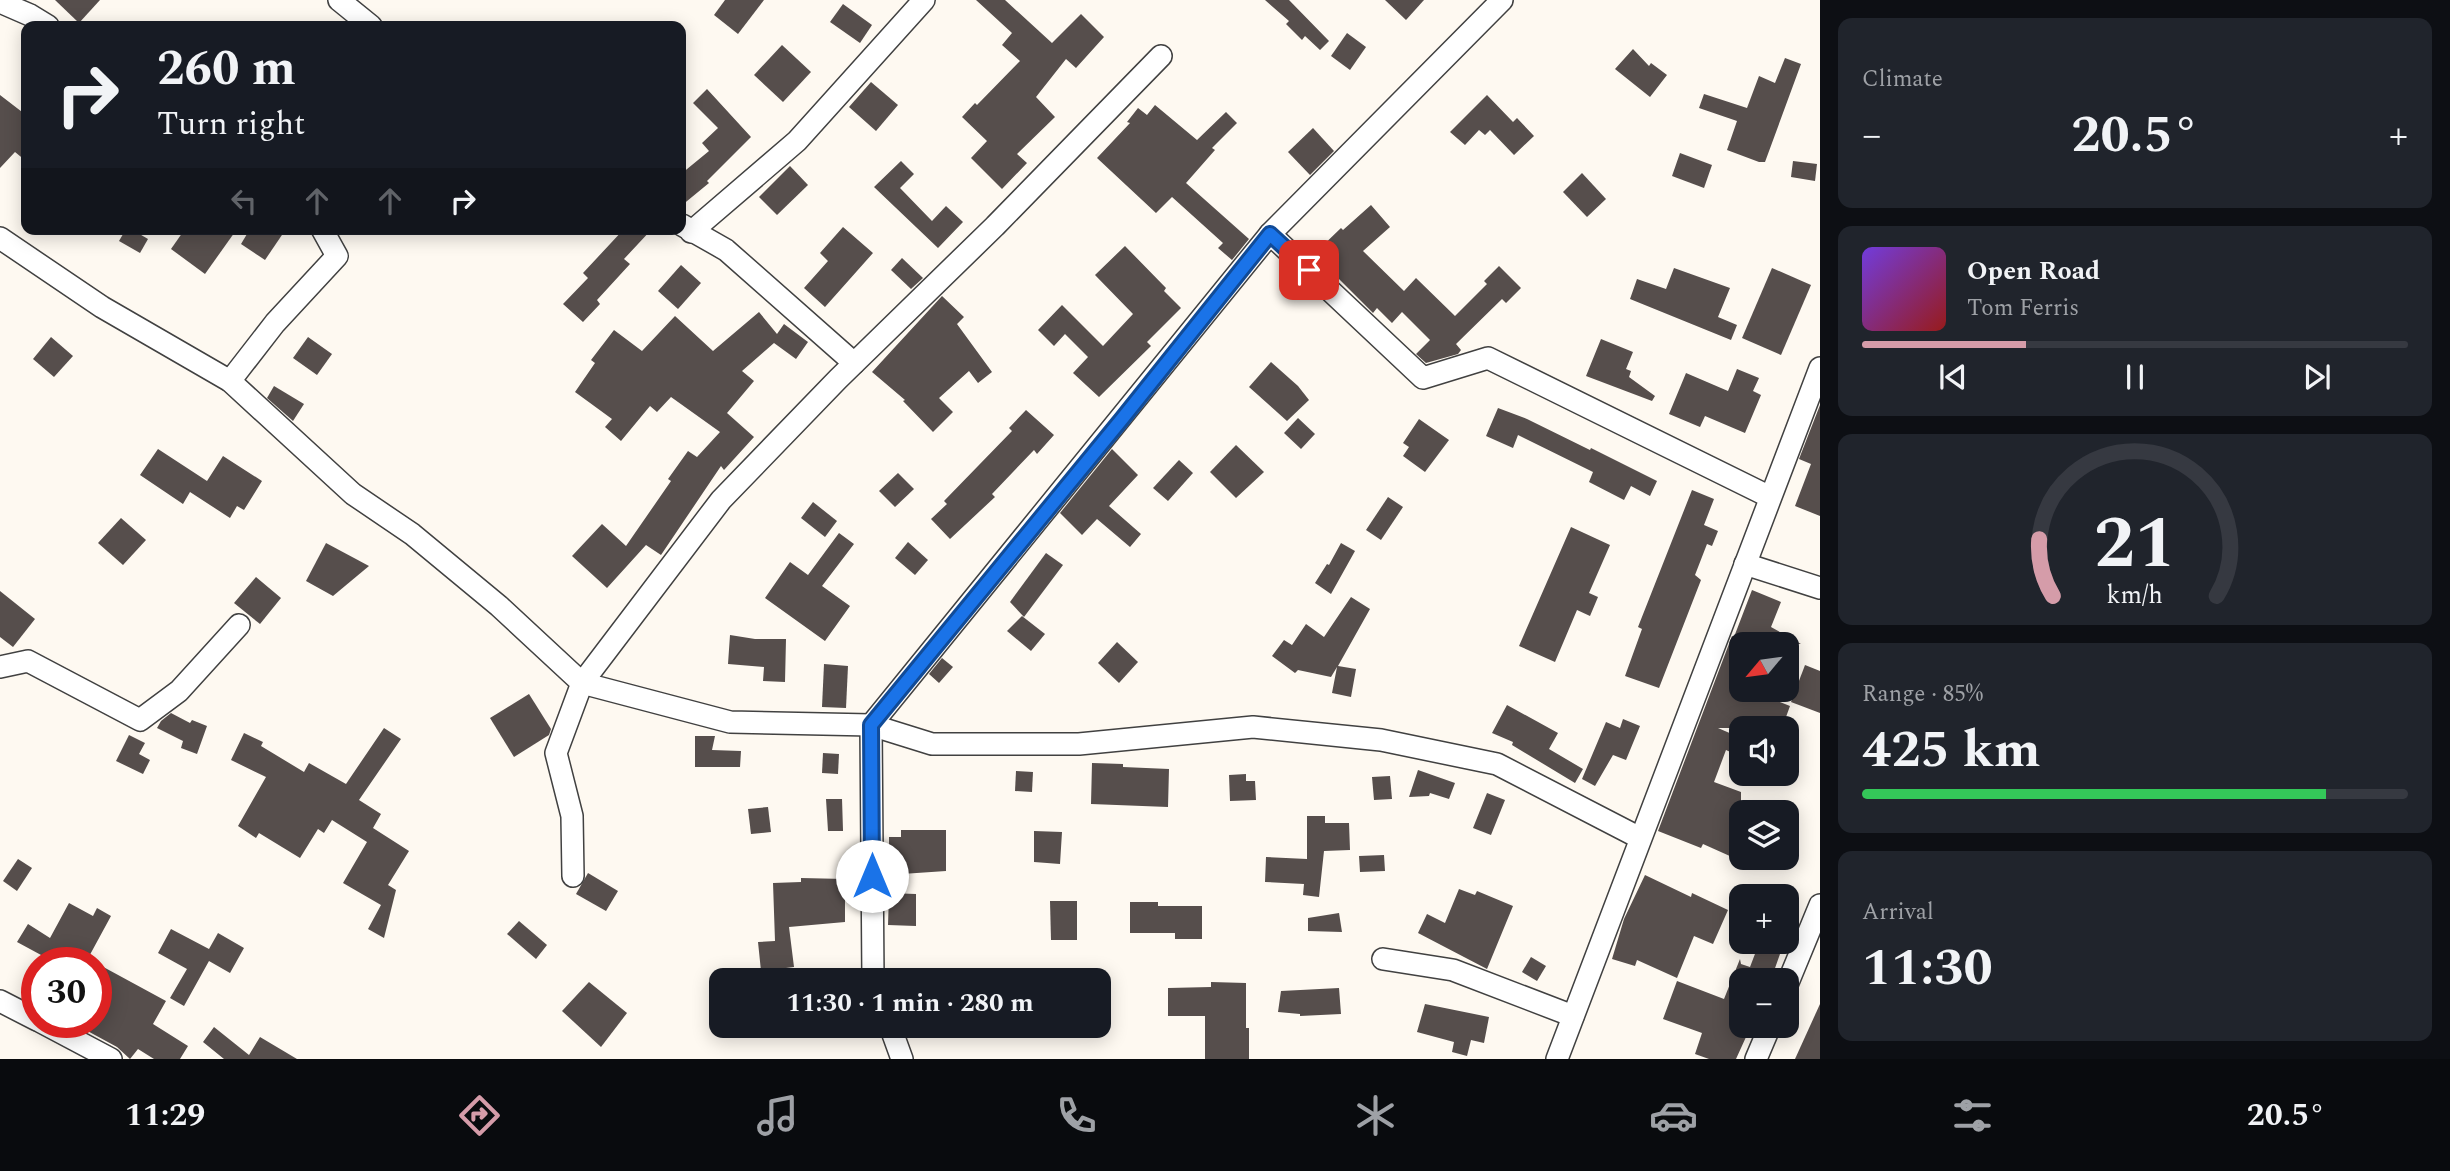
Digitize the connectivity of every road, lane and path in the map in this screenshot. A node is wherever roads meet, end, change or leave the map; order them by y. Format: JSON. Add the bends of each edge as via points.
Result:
{"nodes":[{"id":1,"x":339,"y":0,"type":"edge"},
{"id":2,"x":924,"y":0,"type":"edge"},
{"id":3,"x":1502,"y":0,"type":"edge"},
{"id":4,"x":0,"y":2,"type":"edge"},
{"id":5,"x":40,"y":21,"type":"edge"},
{"id":6,"x":365,"y":21,"type":"edge"},
{"id":7,"x":1161,"y":56,"type":"dead end"},
{"id":8,"x":686,"y":228,"type":"edge"},
{"id":9,"x":1270,"y":234,"type":"junction"},
{"id":10,"x":325,"y":235,"type":"edge"},
{"id":11,"x":0,"y":238,"type":"edge"},
{"id":12,"x":854,"y":363,"type":"junction"},
{"id":13,"x":1820,"y":368,"type":"edge"},
{"id":14,"x":230,"y":381,"type":"junction"},
{"id":15,"x":1770,"y":497,"type":"junction"},
{"id":16,"x":1745,"y":564,"type":"junction"},
{"id":17,"x":1820,"y":588,"type":"edge"},
{"id":18,"x":239,"y":625,"type":"dead end"},
{"id":19,"x":0,"y":667,"type":"edge"},
{"id":20,"x":582,"y":682,"type":"junction"},
{"id":21,"x":871,"y":725,"type":"junction"},
{"id":22,"x":1640,"y":838,"type":"junction"},
{"id":23,"x":573,"y":876,"type":"dead end"},
{"id":24,"x":1820,"y":905,"type":"edge"},
{"id":25,"x":1383,"y":959,"type":"dead end"},
{"id":26,"x":873,"y":968,"type":"edge"},
{"id":27,"x":1794,"y":968,"type":"edge"},
{"id":28,"x":0,"y":1001,"type":"edge"},
{"id":29,"x":21,"y":1012,"type":"edge"},
{"id":30,"x":1573,"y":1016,"type":"junction"},
{"id":31,"x":71,"y":1038,"type":"edge"},
{"id":32,"x":894,"y":1038,"type":"edge"},
{"id":33,"x":1765,"y":1038,"type":"edge"},
{"id":34,"x":111,"y":1059,"type":"edge"},
{"id":35,"x":902,"y":1059,"type":"edge"},
{"id":36,"x":1557,"y":1059,"type":"edge"},
{"id":37,"x":1756,"y":1059,"type":"edge"}],
"edges":[{"from":1,"to":6,"type":"street"},
{"from":2,"to":8,"type":"street","via":[[797,141]]},
{"from":3,"to":9,"type":"street"},
{"from":4,"to":5,"type":"street"},
{"from":7,"to":12,"type":"street"},
{"from":8,"to":12,"type":"street","via":[[726,250]]},
{"from":9,"to":15,"type":"street","via":[[1423,378],[1488,358]]},
{"from":9,"to":21,"type":"street"},
{"from":10,"to":14,"type":"street","via":[[337,256],[275,323]]},
{"from":11,"to":14,"type":"street","via":[[102,307]]},
{"from":12,"to":20,"type":"street","via":[[721,500]]},
{"from":13,"to":15,"type":"street"},
{"from":14,"to":20,"type":"street","via":[[353,494],[422,542]]},
{"from":15,"to":16,"type":"street"},
{"from":16,"to":17,"type":"street"},
{"from":16,"to":22,"type":"street"},
{"from":18,"to":19,"type":"street","via":[[179,691],[139,720],[28,661]]},
{"from":20,"to":21,"type":"street","via":[[730,722]]},
{"from":20,"to":23,"type":"street","via":[[556,753],[572,816]]},
{"from":21,"to":22,"type":"street","via":[[932,744],[1079,744],[1253,727],[1381,740],[1497,764]]},
{"from":21,"to":26,"type":"street"},
{"from":22,"to":30,"type":"street"},
{"from":24,"to":27,"type":"street"},
{"from":25,"to":30,"type":"street","via":[[1453,970]]},
{"from":28,"to":29,"type":"street"},
{"from":30,"to":36,"type":"street"},
{"from":31,"to":34,"type":"street"},
{"from":32,"to":35,"type":"street"},
{"from":33,"to":37,"type":"street"}]}
